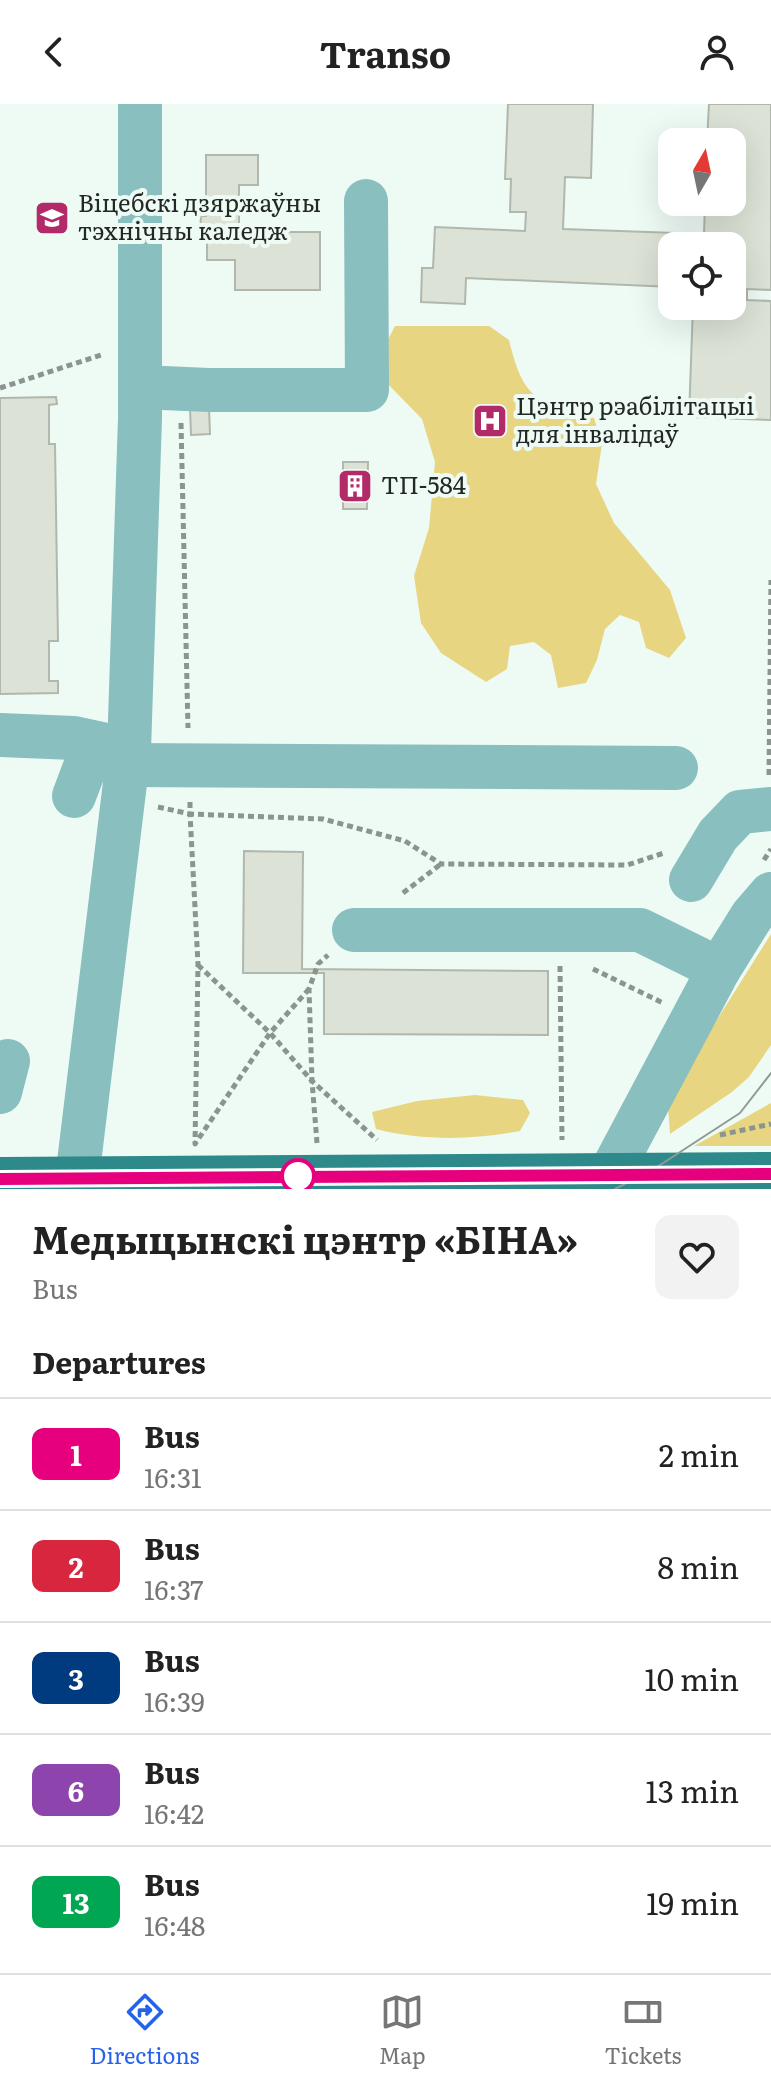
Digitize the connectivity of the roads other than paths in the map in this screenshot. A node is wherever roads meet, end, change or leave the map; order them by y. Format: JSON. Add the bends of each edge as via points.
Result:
{"nodes":[{"id":1,"x":140,"y":104,"type":"edge"},
{"id":2,"x":366,"y":201,"type":"dead end"},
{"id":3,"x":154,"y":388,"type":"junction"},
{"id":4,"x":0,"y":735,"type":"edge"},
{"id":5,"x":117,"y":764,"type":"junction"},
{"id":6,"x":676,"y":768,"type":"dead end"},
{"id":7,"x":74,"y":796,"type":"dead end"},
{"id":8,"x":770,"y":809,"type":"edge"},
{"id":9,"x":678,"y":866,"type":"road end"},
{"id":10,"x":771,"y":894,"type":"edge"},
{"id":11,"x":354,"y":930,"type":"road end"},
{"id":12,"x":719,"y":969,"type":"junction"},
{"id":13,"x":610,"y":1174,"type":"junction"},
{"id":14,"x":771,"y":1174,"type":"edge"},
{"id":15,"x":0,"y":1179,"type":"edge"},
{"id":16,"x":77,"y":1179,"type":"junction"}],
"edges":[{"from":1,"to":3,"type":"street"},
{"from":2,"to":3,"type":"street","via":[[367,390]]},
{"from":3,"to":5,"type":"street"},
{"from":4,"to":5,"type":"street","via":[[74,738]]},
{"from":5,"to":6,"type":"street"},
{"from":5,"to":7,"type":"street"},
{"from":5,"to":16,"type":"street"},
{"from":8,"to":9,"type":"street","via":[[740,812]]},
{"from":10,"to":12,"type":"street"},
{"from":11,"to":12,"type":"street","via":[[640,930]]},
{"from":12,"to":13,"type":"street"},
{"from":13,"to":14,"type":"main road"},
{"from":13,"to":16,"type":"main road"},
{"from":15,"to":16,"type":"main road"}]}
